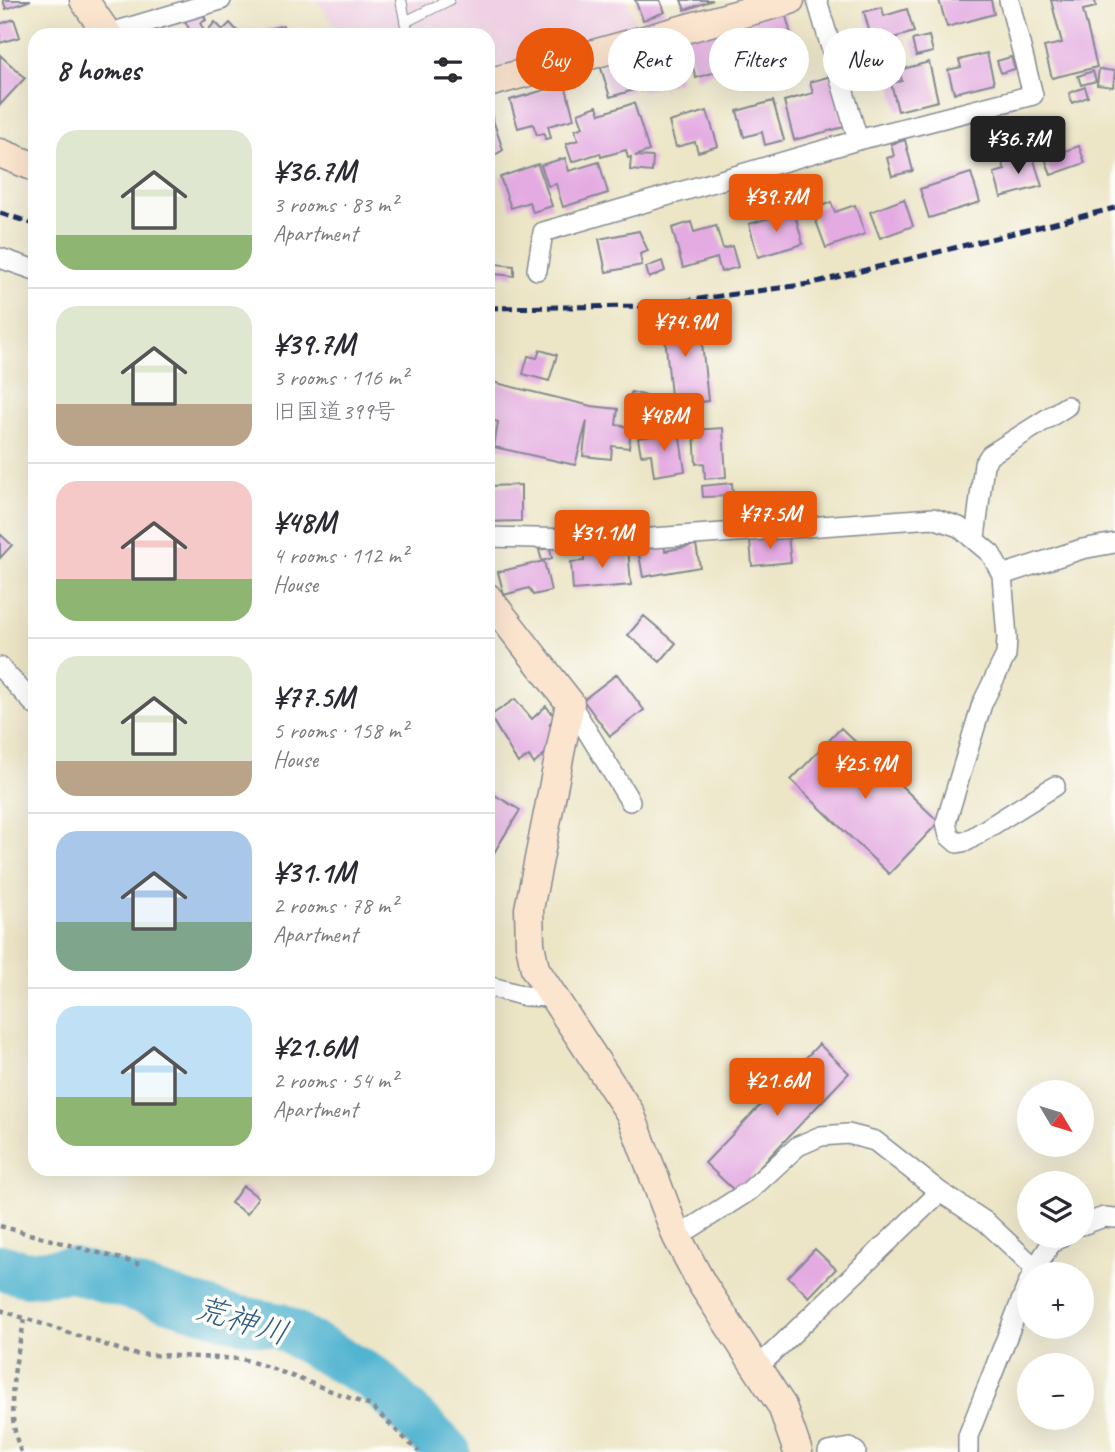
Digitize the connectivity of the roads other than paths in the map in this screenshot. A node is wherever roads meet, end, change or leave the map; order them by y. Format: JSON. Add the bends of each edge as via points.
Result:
{"nodes":[{"id":1,"x":84,"y":0,"type":"edge"},
{"id":2,"x":221,"y":0,"type":"edge"},
{"id":3,"x":401,"y":0,"type":"edge"},
{"id":4,"x":449,"y":0,"type":"edge"},
{"id":5,"x":790,"y":0,"type":"edge"},
{"id":6,"x":817,"y":0,"type":"edge"},
{"id":7,"x":1009,"y":0,"type":"edge"},
{"id":8,"x":405,"y":22,"type":"junction"},
{"id":9,"x":104,"y":28,"type":"edge"},
{"id":10,"x":128,"y":28,"type":"edge"},
{"id":11,"x":406,"y":28,"type":"edge"},
{"id":12,"x":495,"y":81,"type":"edge"},
{"id":13,"x":858,"y":140,"type":"junction"},
{"id":14,"x":0,"y":153,"type":"edge"},
{"id":15,"x":28,"y":164,"type":"edge"},
{"id":16,"x":0,"y":258,"type":"edge"},
{"id":17,"x":28,"y":268,"type":"edge"},
{"id":18,"x":537,"y":270,"type":"dead end"},
{"id":19,"x":1067,"y":406,"type":"dead end"},
{"id":20,"x":495,"y":537,"type":"edge"},
{"id":21,"x":975,"y":538,"type":"junction"},
{"id":22,"x":1115,"y":543,"type":"edge"},
{"id":23,"x":1002,"y":575,"type":"junction"},
{"id":24,"x":495,"y":607,"type":"edge"},
{"id":25,"x":0,"y":667,"type":"edge"},
{"id":26,"x":28,"y":697,"type":"edge"},
{"id":27,"x":570,"y":703,"type":"junction"},
{"id":28,"x":1055,"y":786,"type":"dead end"},
{"id":29,"x":629,"y":801,"type":"dead end"},
{"id":30,"x":495,"y":988,"type":"edge"},
{"id":31,"x":553,"y":997,"type":"junction"},
{"id":32,"x":940,"y":1192,"type":"junction"},
{"id":33,"x":1115,"y":1218,"type":"edge"},
{"id":34,"x":1094,"y":1220,"type":"edge"},
{"id":35,"x":677,"y":1237,"type":"junction"},
{"id":36,"x":1021,"y":1262,"type":"edge"},
{"id":37,"x":1017,"y":1312,"type":"edge"},
{"id":38,"x":758,"y":1367,"type":"junction"},
{"id":39,"x":798,"y":1452,"type":"edge"},
{"id":40,"x":828,"y":1452,"type":"edge"},
{"id":41,"x":856,"y":1452,"type":"edge"},
{"id":42,"x":968,"y":1452,"type":"edge"}],
"edges":[{"from":1,"to":9,"type":"street"},
{"from":2,"to":10,"type":"street"},
{"from":3,"to":8,"type":"lane"},
{"from":4,"to":8,"type":"lane"},
{"from":5,"to":12,"type":"street"},
{"from":6,"to":13,"type":"street"},
{"from":7,"to":13,"type":"street","via":[[1033,95]]},
{"from":8,"to":11,"type":"lane"},
{"from":13,"to":18,"type":"street","via":[[544,232]]},
{"from":14,"to":15,"type":"street"},
{"from":16,"to":17,"type":"street"},
{"from":19,"to":21,"type":"street","via":[[990,455],[984,464]]},
{"from":20,"to":21,"type":"street","via":[[624,540],[933,518]]},
{"from":21,"to":23,"type":"street"},
{"from":22,"to":23,"type":"street"},
{"from":23,"to":28,"type":"street","via":[[1006,655],[982,704],[946,822],[948,836],[957,843],[967,841]]},
{"from":24,"to":27,"type":"street"},
{"from":25,"to":26,"type":"street"},
{"from":27,"to":29,"type":"street"},
{"from":27,"to":31,"type":"street","via":[[529,909],[535,970]]},
{"from":30,"to":31,"type":"street"},
{"from":31,"to":35,"type":"street","via":[[630,1113]]},
{"from":32,"to":35,"type":"street","via":[[875,1141],[848,1134],[821,1136],[798,1146],[749,1191]]},
{"from":32,"to":36,"type":"street","via":[[986,1222]]},
{"from":32,"to":38,"type":"street"},
{"from":33,"to":34,"type":"street"},
{"from":35,"to":38,"type":"street","via":[[702,1284]]},
{"from":37,"to":42,"type":"street","via":[[968,1436]]},
{"from":38,"to":39,"type":"street","via":[[782,1406]]},
{"from":40,"to":41,"type":"street","via":[[850,1448]]}]}
